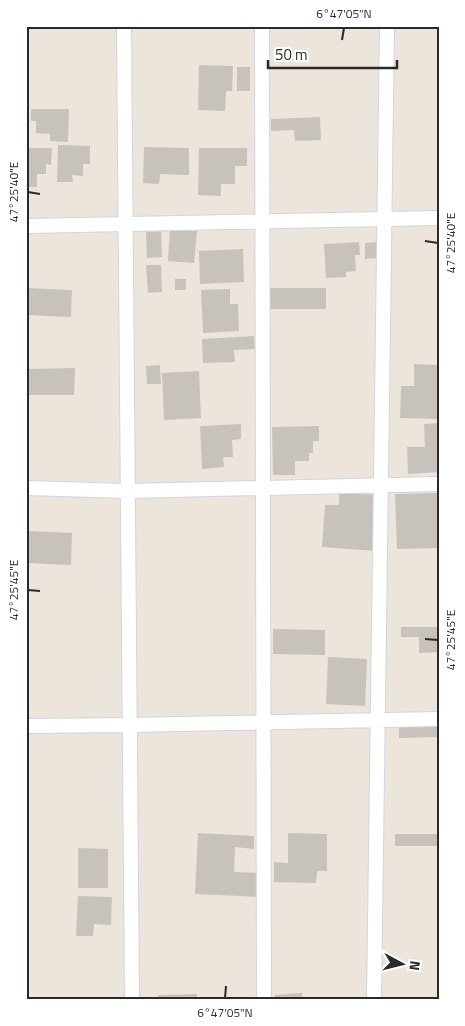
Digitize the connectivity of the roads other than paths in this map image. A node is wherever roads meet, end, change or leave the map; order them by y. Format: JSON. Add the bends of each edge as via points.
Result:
{"nodes":[{"id":1,"x":124,"y":26,"type":"edge"},
{"id":2,"x":262,"y":26,"type":"edge"},
{"id":3,"x":387,"y":26,"type":"edge"},
{"id":4,"x":439,"y":218,"type":"edge"},
{"id":5,"x":384,"y":220,"type":"junction"},
{"id":6,"x":263,"y":222,"type":"junction"},
{"id":7,"x":125,"y":224,"type":"junction"},
{"id":8,"x":26,"y":226,"type":"edge"},
{"id":9,"x":439,"y":484,"type":"edge"},
{"id":10,"x":381,"y":485,"type":"junction"},
{"id":11,"x":26,"y":488,"type":"edge"},
{"id":12,"x":263,"y":488,"type":"junction"},
{"id":13,"x":127,"y":491,"type":"junction"},
{"id":14,"x":439,"y":719,"type":"edge"},
{"id":15,"x":378,"y":720,"type":"junction"},
{"id":16,"x":264,"y":722,"type":"junction"},
{"id":17,"x":129,"y":725,"type":"junction"},
{"id":18,"x":26,"y":726,"type":"edge"},
{"id":19,"x":132,"y":1000,"type":"edge"},
{"id":20,"x":264,"y":1000,"type":"edge"},
{"id":21,"x":374,"y":1000,"type":"edge"}],
"edges":[{"from":1,"to":7,"type":"street"},
{"from":2,"to":6,"type":"street"},
{"from":3,"to":5,"type":"street"},
{"from":4,"to":5,"type":"street"},
{"from":5,"to":6,"type":"street"},
{"from":5,"to":10,"type":"street"},
{"from":6,"to":7,"type":"street"},
{"from":6,"to":12,"type":"street"},
{"from":7,"to":8,"type":"street"},
{"from":7,"to":13,"type":"street"},
{"from":9,"to":10,"type":"street"},
{"from":10,"to":12,"type":"street"},
{"from":10,"to":15,"type":"street"},
{"from":11,"to":13,"type":"street"},
{"from":12,"to":13,"type":"street"},
{"from":12,"to":16,"type":"street"},
{"from":13,"to":17,"type":"street"},
{"from":14,"to":15,"type":"street"},
{"from":15,"to":16,"type":"street"},
{"from":15,"to":21,"type":"street"},
{"from":16,"to":17,"type":"street"},
{"from":16,"to":20,"type":"street"},
{"from":17,"to":18,"type":"street"},
{"from":17,"to":19,"type":"street"}]}
